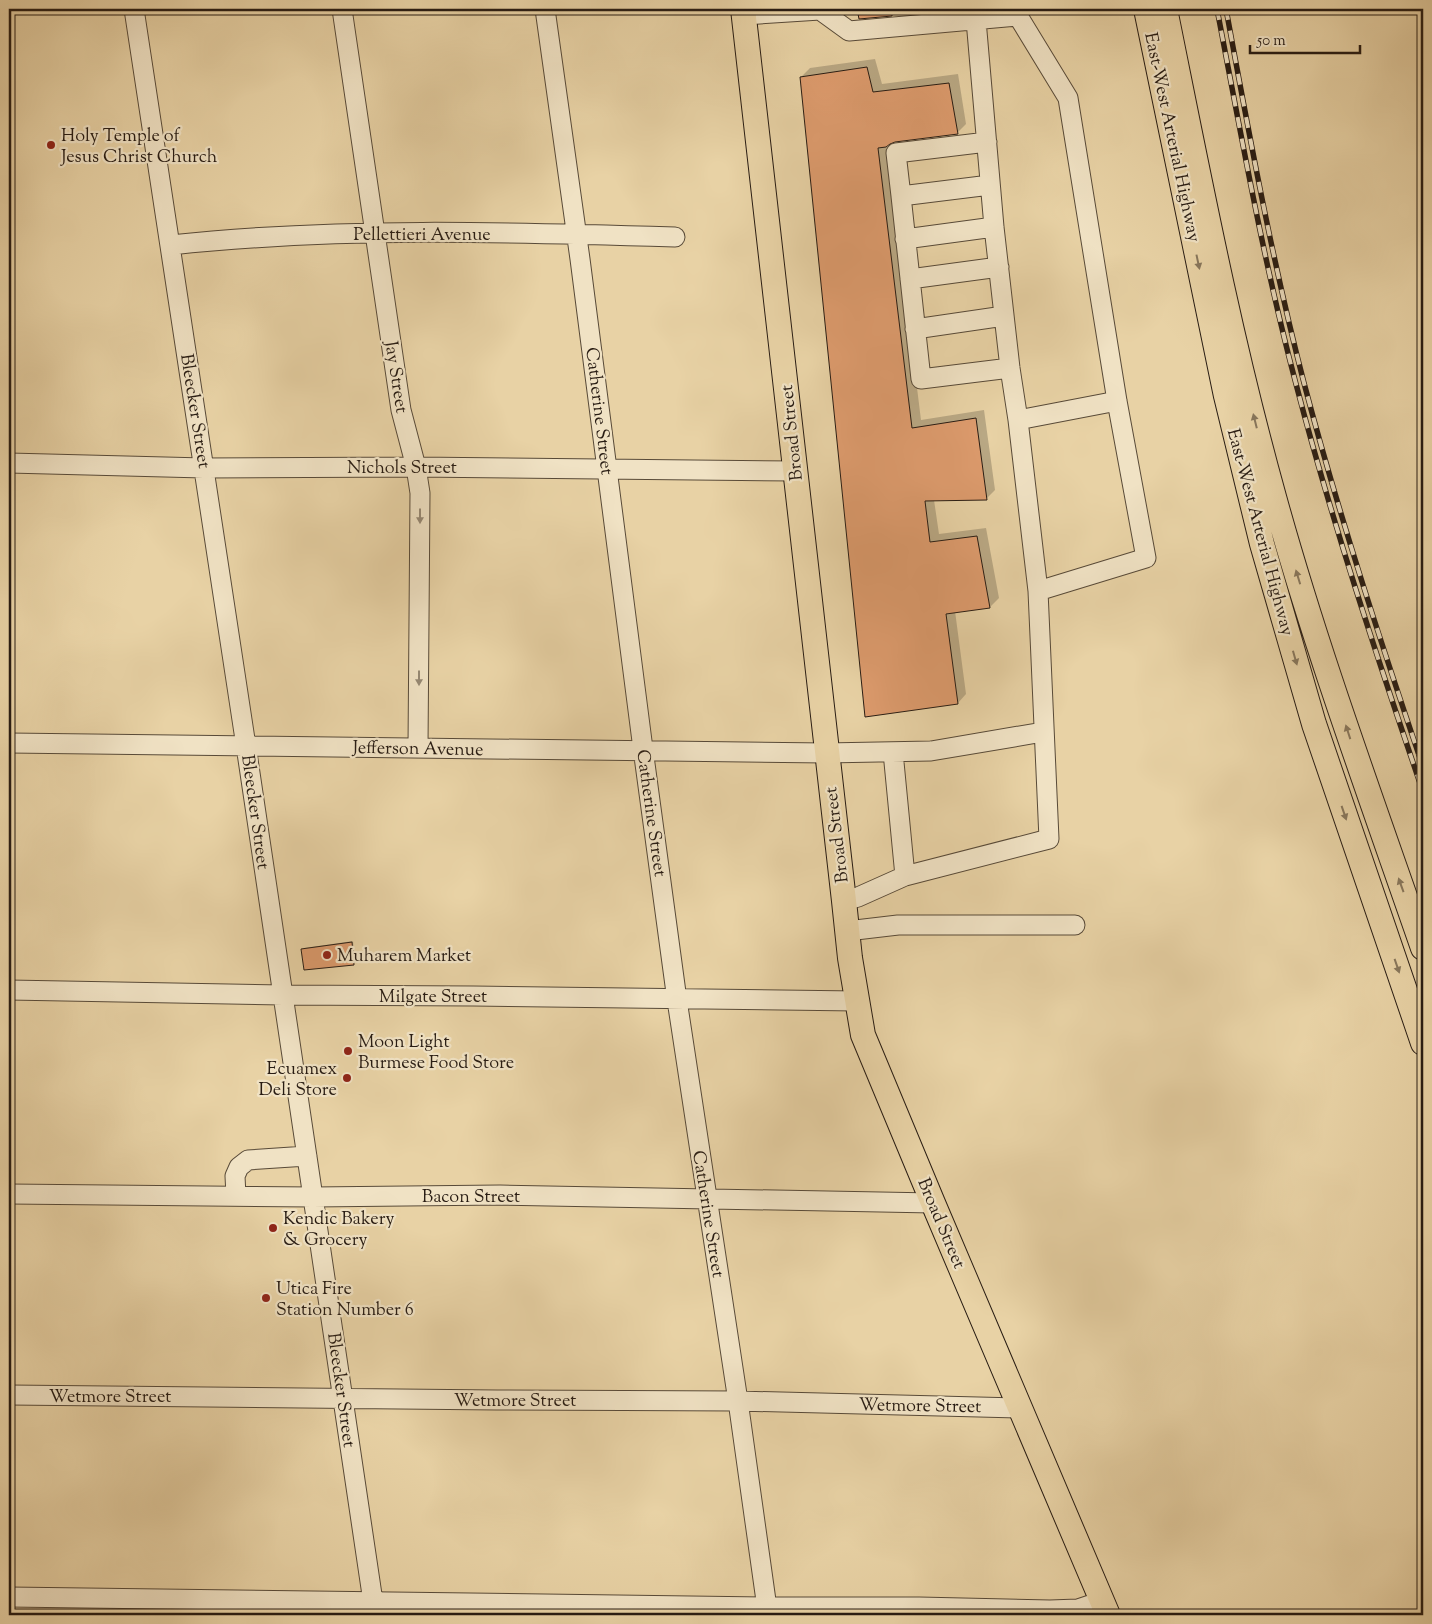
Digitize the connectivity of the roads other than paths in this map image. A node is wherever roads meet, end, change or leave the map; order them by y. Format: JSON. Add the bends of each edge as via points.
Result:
{"nodes":[{"id":1,"x":134,"y":9,"type":"edge"},
{"id":2,"x":342,"y":9,"type":"edge"},
{"id":3,"x":545,"y":9,"type":"edge"},
{"id":4,"x":1146,"y":9,"type":"edge"},
{"id":5,"x":1165,"y":9,"type":"edge"},
{"id":6,"x":744,"y":12,"type":"edge"},
{"id":7,"x":1018,"y":12,"type":"edge"},
{"id":8,"x":976,"y":20,"type":"junction"},
{"id":9,"x":987,"y":142,"type":"junction"},
{"id":10,"x":990,"y":185,"type":"junction"},
{"id":11,"x":901,"y":196,"type":"junction"},
{"id":12,"x":994,"y":227,"type":"junction"},
{"id":13,"x":376,"y":233,"type":"junction"},
{"id":14,"x":577,"y":234,"type":"junction"},
{"id":15,"x":675,"y":237,"type":"dead end"},
{"id":16,"x":905,"y":239,"type":"junction"},
{"id":17,"x":171,"y":246,"type":"junction"},
{"id":18,"x":999,"y":267,"type":"junction"},
{"id":19,"x":910,"y":279,"type":"junction"},
{"id":20,"x":1004,"y":316,"type":"junction"},
{"id":21,"x":915,"y":328,"type":"junction"},
{"id":22,"x":1010,"y":368,"type":"junction"},
{"id":23,"x":1117,"y":401,"type":"junction"},
{"id":24,"x":1018,"y":420,"type":"junction"},
{"id":25,"x":9,"y":463,"type":"edge"},
{"id":26,"x":416,"y":467,"type":"junction"},
{"id":27,"x":204,"y":468,"type":"junction"},
{"id":28,"x":608,"y":469,"type":"junction"},
{"id":29,"x":796,"y":471,"type":"junction"},
{"id":30,"x":1038,"y":591,"type":"junction"},
{"id":31,"x":1043,"y":732,"type":"junction"},
{"id":32,"x":9,"y":743,"type":"edge"},
{"id":33,"x":246,"y":746,"type":"junction"},
{"id":34,"x":418,"y":748,"type":"junction"},
{"id":35,"x":643,"y":750,"type":"junction"},
{"id":36,"x":826,"y":752,"type":"junction"},
{"id":37,"x":893,"y":752,"type":"junction"},
{"id":38,"x":905,"y":876,"type":"junction"},
{"id":39,"x":844,"y":901,"type":"junction"},
{"id":40,"x":1075,"y":925,"type":"dead end"},
{"id":41,"x":847,"y":931,"type":"junction"},
{"id":42,"x":1423,"y":948,"type":"edge"},
{"id":43,"x":9,"y":990,"type":"edge"},
{"id":44,"x":283,"y":995,"type":"junction"},
{"id":45,"x":677,"y":1000,"type":"junction"},
{"id":46,"x":857,"y":1001,"type":"junction"},
{"id":47,"x":1423,"y":1042,"type":"edge"},
{"id":48,"x":307,"y":1156,"type":"junction"},
{"id":49,"x":9,"y":1194,"type":"edge"},
{"id":50,"x":236,"y":1196,"type":"junction"},
{"id":51,"x":313,"y":1197,"type":"junction"},
{"id":52,"x":706,"y":1200,"type":"junction"},
{"id":53,"x":933,"y":1203,"type":"junction"},
{"id":54,"x":9,"y":1395,"type":"edge"},
{"id":55,"x":343,"y":1398,"type":"junction"},
{"id":56,"x":738,"y":1401,"type":"junction"},
{"id":57,"x":1021,"y":1408,"type":"junction"},
{"id":58,"x":9,"y":1597,"type":"edge"},
{"id":59,"x":1105,"y":1608,"type":"edge"},
{"id":60,"x":374,"y":1609,"type":"edge"},
{"id":61,"x":768,"y":1611,"type":"edge"}],
"edges":[{"from":1,"to":17,"type":"street","name":"Bleecker Street"},
{"from":2,"to":13,"type":"street","name":"Jay Street"},
{"from":3,"to":14,"type":"street","name":"Catherine Street"},
{"from":4,"to":47,"type":"main road","name":"East-West Arterial Highway","one_way":true,"via":[[1226,396],[1262,544],[1314,724]]},
{"from":42,"to":5,"type":"main road","name":"East-West Arterial Highway","one_way":true,"via":[[1376,816],[1274,496],[1226,307]]},
{"from":6,"to":8,"type":"street","via":[[820,10],[849,31]]},
{"from":6,"to":29,"type":"main road","name":"Broad Street"},
{"from":7,"to":8,"type":"street"},
{"from":7,"to":23,"type":"street","via":[[1068,98]]},
{"from":8,"to":9,"type":"street"},
{"from":9,"to":10,"type":"street"},
{"from":9,"to":11,"type":"street","via":[[896,153]]},
{"from":10,"to":11,"type":"street"},
{"from":10,"to":12,"type":"street"},
{"from":11,"to":16,"type":"street"},
{"from":12,"to":16,"type":"street"},
{"from":12,"to":18,"type":"street"},
{"from":13,"to":14,"type":"street","name":"Pellettieri Avenue"},
{"from":13,"to":17,"type":"street","name":"Pellettieri Avenue","via":[[228,239]]},
{"from":13,"to":26,"type":"street","name":"Jay Street","via":[[401,410]]},
{"from":14,"to":15,"type":"street","name":"Pellettieri Avenue"},
{"from":14,"to":28,"type":"street","name":"Catherine Street"},
{"from":16,"to":19,"type":"street"},
{"from":17,"to":27,"type":"street","name":"Bleecker Street"},
{"from":18,"to":19,"type":"street"},
{"from":18,"to":20,"type":"street"},
{"from":19,"to":21,"type":"street"},
{"from":20,"to":21,"type":"street"},
{"from":20,"to":22,"type":"street"},
{"from":21,"to":22,"type":"street","via":[[920,379]]},
{"from":22,"to":24,"type":"street"},
{"from":23,"to":24,"type":"street"},
{"from":23,"to":30,"type":"street","via":[[1146,558]]},
{"from":24,"to":30,"type":"street"},
{"from":25,"to":27,"type":"street","name":"Nichols Street"},
{"from":26,"to":27,"type":"street","name":"Nichols Street"},
{"from":26,"to":28,"type":"street","name":"Nichols Street"},
{"from":26,"to":34,"type":"street","name":"Jay Street","one_way":true,"via":[[420,493]]},
{"from":27,"to":33,"type":"street","name":"Bleecker Street"},
{"from":28,"to":29,"type":"street","name":"Nichols Street"},
{"from":28,"to":35,"type":"street","name":"Catherine Street"},
{"from":29,"to":36,"type":"main road","name":"Broad Street"},
{"from":30,"to":31,"type":"street"},
{"from":31,"to":37,"type":"street","name":"Jefferson Avenue","via":[[931,751]]},
{"from":31,"to":38,"type":"street","via":[[1049,839]]},
{"from":32,"to":33,"type":"street","name":"Jefferson Avenue"},
{"from":33,"to":34,"type":"street","name":"Jefferson Avenue"},
{"from":33,"to":44,"type":"street","name":"Bleecker Street"},
{"from":34,"to":35,"type":"street","name":"Jefferson Avenue"},
{"from":35,"to":36,"type":"street","name":"Jefferson Avenue"},
{"from":35,"to":45,"type":"street","name":"Catherine Street"},
{"from":36,"to":37,"type":"street","name":"Jefferson Avenue"},
{"from":36,"to":39,"type":"main road","name":"Broad Street"},
{"from":37,"to":38,"type":"street"},
{"from":38,"to":39,"type":"street"},
{"from":39,"to":41,"type":"main road","name":"Broad Street"},
{"from":40,"to":41,"type":"street","via":[[898,926]]},
{"from":41,"to":46,"type":"main road","name":"Broad Street"},
{"from":43,"to":44,"type":"street","name":"Milgate Street"},
{"from":44,"to":45,"type":"street","name":"Milgate Street"},
{"from":44,"to":48,"type":"street","name":"Bleecker Street"},
{"from":45,"to":46,"type":"street","name":"Milgate Street"},
{"from":45,"to":52,"type":"street","name":"Catherine Street"},
{"from":46,"to":53,"type":"main road","name":"Broad Street","via":[[863,1035]]},
{"from":48,"to":50,"type":"street","via":[[248,1160],[239,1167],[235,1176]]},
{"from":48,"to":51,"type":"street","name":"Bleecker Street"},
{"from":49,"to":50,"type":"street","name":"Bacon Street"},
{"from":50,"to":51,"type":"street","name":"Bacon Street"},
{"from":51,"to":52,"type":"street","name":"Bacon Street","via":[[500,1195]]},
{"from":51,"to":55,"type":"street","name":"Bleecker Street"},
{"from":52,"to":53,"type":"street","name":"Bacon Street"},
{"from":52,"to":56,"type":"street","name":"Catherine Street"},
{"from":53,"to":57,"type":"main road","name":"Broad Street"},
{"from":54,"to":55,"type":"street","name":"Wetmore Street"},
{"from":55,"to":56,"type":"street","name":"Wetmore Street"},
{"from":55,"to":60,"type":"street","name":"Bleecker Street"},
{"from":56,"to":57,"type":"street","name":"Wetmore Street"},
{"from":56,"to":61,"type":"street","name":"Catherine Street"},
{"from":57,"to":59,"type":"main road","name":"Broad Street"},
{"from":58,"to":60,"type":"street"},
{"from":59,"to":61,"type":"street","via":[[919,1607]]},
{"from":60,"to":61,"type":"street"}]}
